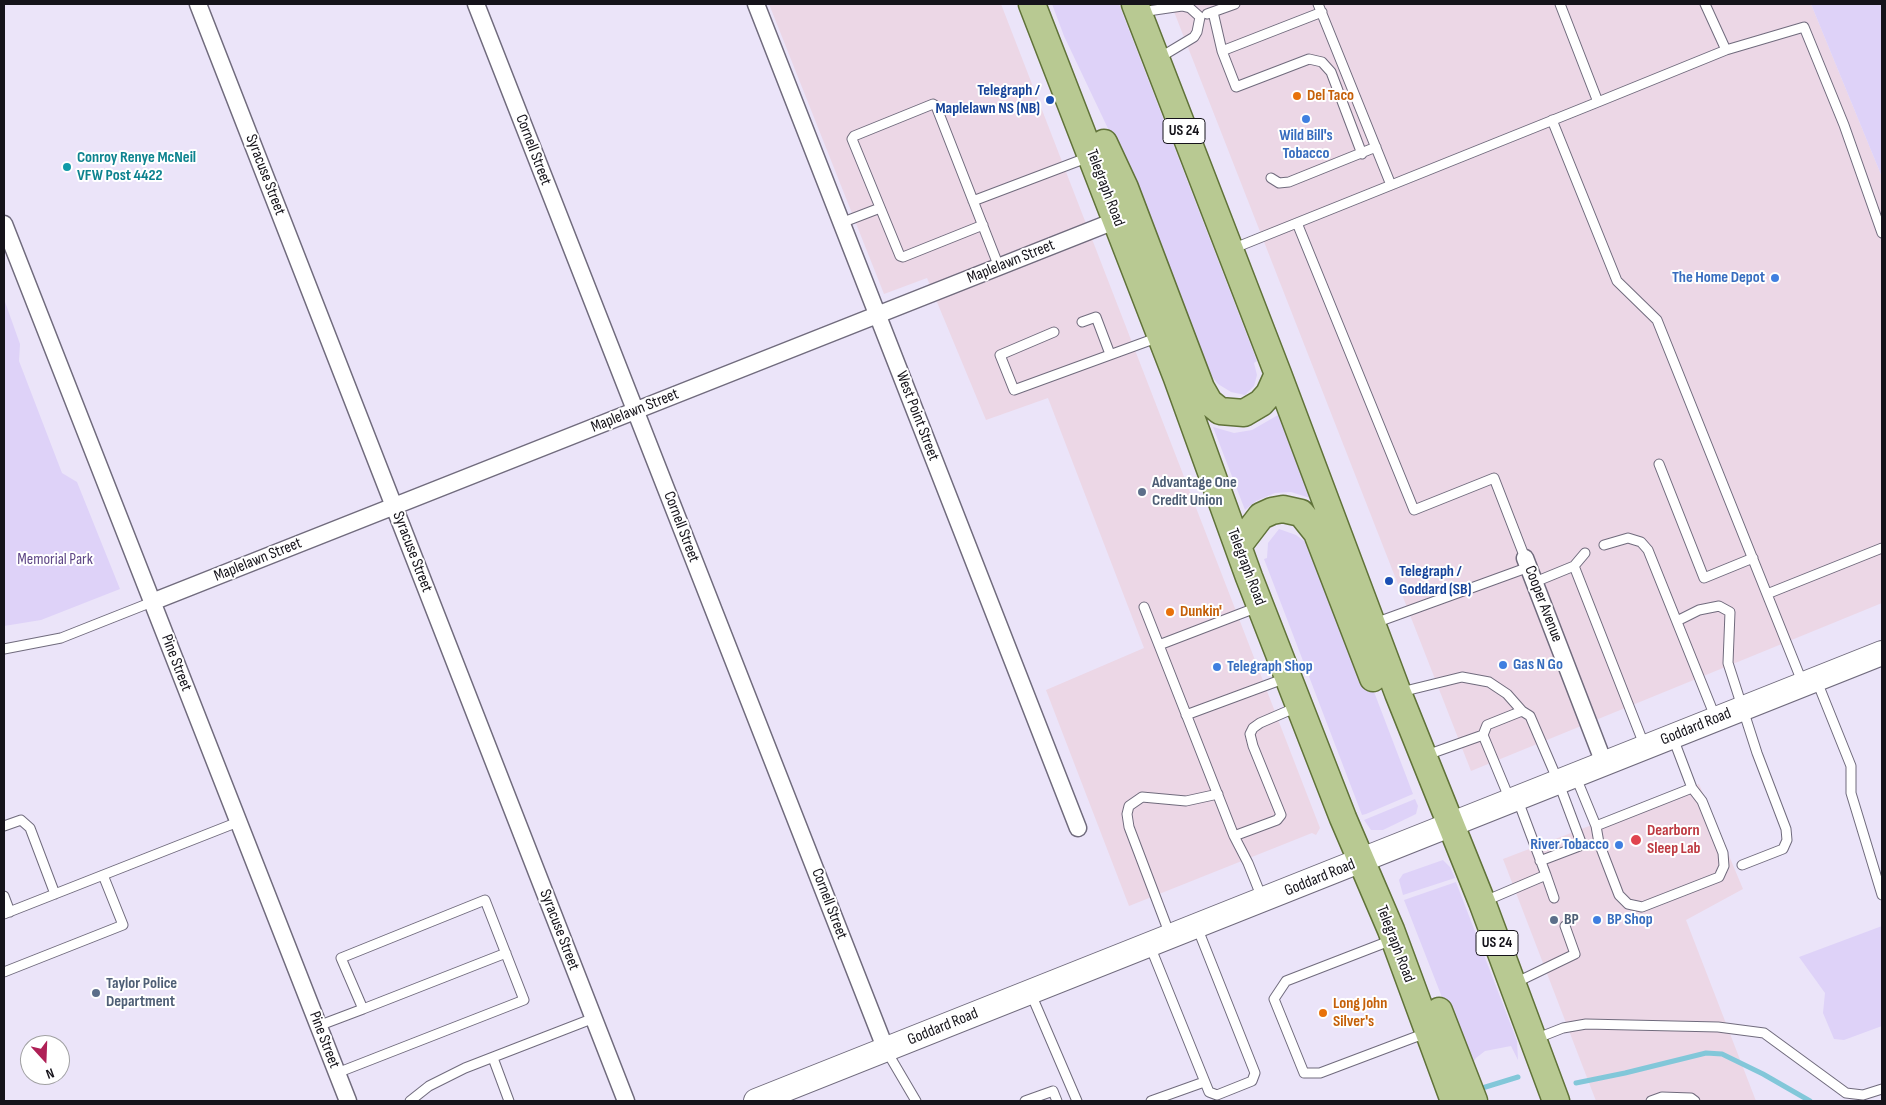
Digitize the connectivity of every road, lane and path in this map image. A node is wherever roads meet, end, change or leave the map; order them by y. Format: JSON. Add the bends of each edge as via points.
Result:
{"nodes":[{"id":1,"x":198,"y":4,"type":"edge"},
{"id":2,"x":476,"y":4,"type":"edge"},
{"id":3,"x":756,"y":4,"type":"edge"},
{"id":4,"x":1032,"y":4,"type":"edge"},
{"id":5,"x":1235,"y":4,"type":"edge"},
{"id":6,"x":1560,"y":4,"type":"edge"},
{"id":7,"x":1705,"y":4,"type":"edge"},
{"id":8,"x":1137,"y":8,"type":"edge"},
{"id":9,"x":1320,"y":8,"type":"edge"},
{"id":10,"x":1212,"y":12,"type":"junction"},
{"id":11,"x":1200,"y":17,"type":"junction"},
{"id":12,"x":1726,"y":50,"type":"junction"},
{"id":13,"x":1222,"y":51,"type":"junction"},
{"id":14,"x":1157,"y":60,"type":"junction"},
{"id":15,"x":1598,"y":102,"type":"junction"},
{"id":16,"x":1073,"y":106,"type":"junction"},
{"id":17,"x":1552,"y":120,"type":"junction"},
{"id":18,"x":1376,"y":148,"type":"junction"},
{"id":19,"x":1362,"y":154,"type":"junction"},
{"id":20,"x":1092,"y":156,"type":"junction"},
{"id":21,"x":1271,"y":178,"type":"dead end"},
{"id":22,"x":1391,"y":185,"type":"junction"},
{"id":23,"x":973,"y":201,"type":"junction"},
{"id":24,"x":880,"y":208,"type":"junction"},
{"id":25,"x":1117,"y":220,"type":"junction"},
{"id":26,"x":841,"y":223,"type":"junction"},
{"id":27,"x":1297,"y":223,"type":"junction"},
{"id":28,"x":4,"y":224,"type":"edge"},
{"id":29,"x":983,"y":225,"type":"junction"},
{"id":30,"x":1882,"y":233,"type":"edge"},
{"id":31,"x":1230,"y":250,"type":"junction"},
{"id":32,"x":999,"y":266,"type":"junction"},
{"id":33,"x":877,"y":315,"type":"junction"},
{"id":34,"x":1082,"y":322,"type":"dead end"},
{"id":35,"x":1054,"y":332,"type":"dead end"},
{"id":36,"x":1162,"y":336,"type":"junction"},
{"id":37,"x":1110,"y":354,"type":"junction"},
{"id":38,"x":1278,"y":374,"type":"junction"},
{"id":39,"x":635,"y":410,"type":"junction"},
{"id":40,"x":1659,"y":464,"type":"dead end"},
{"id":41,"x":394,"y":506,"type":"junction"},
{"id":42,"x":1604,"y":545,"type":"dead end"},
{"id":43,"x":1238,"y":546,"type":"junction"},
{"id":44,"x":1882,"y":548,"type":"edge"},
{"id":45,"x":1585,"y":553,"type":"dead end"},
{"id":46,"x":1753,"y":558,"type":"junction"},
{"id":47,"x":1574,"y":566,"type":"junction"},
{"id":48,"x":1530,"y":569,"type":"junction"},
{"id":49,"x":1767,"y":594,"type":"junction"},
{"id":50,"x":152,"y":602,"type":"junction"},
{"id":51,"x":1261,"y":606,"type":"junction"},
{"id":52,"x":1144,"y":607,"type":"dead end"},
{"id":53,"x":1677,"y":621,"type":"junction"},
{"id":54,"x":1372,"y":624,"type":"junction"},
{"id":55,"x":1159,"y":646,"type":"junction"},
{"id":56,"x":4,"y":649,"type":"edge"},
{"id":57,"x":1882,"y":653,"type":"edge"},
{"id":58,"x":1289,"y":677,"type":"junction"},
{"id":59,"x":1810,"y":682,"type":"junction"},
{"id":60,"x":1398,"y":693,"type":"junction"},
{"id":61,"x":1300,"y":706,"type":"junction"},
{"id":62,"x":1741,"y":709,"type":"junction"},
{"id":63,"x":1522,"y":711,"type":"junction"},
{"id":64,"x":1186,"y":715,"type":"junction"},
{"id":65,"x":1716,"y":719,"type":"junction"},
{"id":66,"x":1483,"y":735,"type":"junction"},
{"id":67,"x":1672,"y":737,"type":"junction"},
{"id":68,"x":1646,"y":748,"type":"junction"},
{"id":69,"x":1604,"y":763,"type":"junction"},
{"id":70,"x":1426,"y":765,"type":"junction"},
{"id":71,"x":1566,"y":778,"type":"junction"},
{"id":72,"x":1692,"y":788,"type":"junction"},
{"id":73,"x":1218,"y":794,"type":"junction"},
{"id":74,"x":1513,"y":799,"type":"junction"},
{"id":75,"x":238,"y":822,"type":"junction"},
{"id":76,"x":1450,"y":824,"type":"junction"},
{"id":77,"x":4,"y":826,"type":"edge"},
{"id":78,"x":1596,"y":826,"type":"junction"},
{"id":79,"x":1078,"y":828,"type":"dead end"},
{"id":80,"x":1234,"y":836,"type":"junction"},
{"id":81,"x":1540,"y":861,"type":"junction"},
{"id":82,"x":1362,"y":862,"type":"junction"},
{"id":83,"x":1742,"y":865,"type":"dead end"},
{"id":84,"x":103,"y":875,"type":"junction"},
{"id":85,"x":1546,"y":875,"type":"junction"},
{"id":86,"x":55,"y":894,"type":"junction"},
{"id":87,"x":1882,"y":895,"type":"edge"},
{"id":88,"x":4,"y":896,"type":"edge"},
{"id":89,"x":1554,"y":898,"type":"dead end"},
{"id":90,"x":1263,"y":901,"type":"junction"},
{"id":91,"x":1482,"y":902,"type":"junction"},
{"id":92,"x":7,"y":913,"type":"edge"},
{"id":93,"x":1384,"y":914,"type":"junction"},
{"id":94,"x":1564,"y":926,"type":"dead end"},
{"id":95,"x":1196,"y":927,"type":"junction"},
{"id":96,"x":1394,"y":940,"type":"junction"},
{"id":97,"x":1160,"y":942,"type":"junction"},
{"id":98,"x":506,"y":954,"type":"junction"},
{"id":99,"x":4,"y":972,"type":"edge"},
{"id":100,"x":1512,"y":984,"type":"junction"},
{"id":101,"x":1030,"y":993,"type":"junction"},
{"id":102,"x":363,"y":1009,"type":"junction"},
{"id":103,"x":594,"y":1018,"type":"junction"},
{"id":104,"x":318,"y":1026,"type":"junction"},
{"id":105,"x":1428,"y":1032,"type":"junction"},
{"id":106,"x":886,"y":1050,"type":"junction"},
{"id":107,"x":1537,"y":1052,"type":"junction"},
{"id":108,"x":493,"y":1058,"type":"junction"},
{"id":109,"x":337,"y":1073,"type":"junction"},
{"id":110,"x":1204,"y":1082,"type":"junction"},
{"id":111,"x":1882,"y":1089,"type":"edge"},
{"id":112,"x":1451,"y":1093,"type":"edge"},
{"id":113,"x":1556,"y":1100,"type":"edge"},
{"id":114,"x":348,"y":1101,"type":"edge"},
{"id":115,"x":410,"y":1101,"type":"edge"},
{"id":116,"x":509,"y":1101,"type":"edge"},
{"id":117,"x":626,"y":1101,"type":"edge"},
{"id":118,"x":756,"y":1101,"type":"edge"},
{"id":119,"x":916,"y":1101,"type":"edge"},
{"id":120,"x":1025,"y":1101,"type":"edge"},
{"id":121,"x":1057,"y":1101,"type":"edge"},
{"id":122,"x":1077,"y":1101,"type":"edge"},
{"id":123,"x":1151,"y":1101,"type":"edge"},
{"id":124,"x":1474,"y":1101,"type":"edge"},
{"id":125,"x":1651,"y":1101,"type":"edge"},
{"id":126,"x":1695,"y":1101,"type":"edge"}],
"edges":[{"from":1,"to":41,"type":"street","name":"Syracuse Street"},
{"from":2,"to":39,"type":"street","name":"Cornell Street"},
{"from":3,"to":26,"type":"street","name":"West Point Street"},
{"from":4,"to":16,"type":"main road","name":"Telegraph Road"},
{"from":5,"to":10,"type":"lane"},
{"from":6,"to":15,"type":"lane"},
{"from":7,"to":12,"type":"lane"},
{"from":8,"to":11,"type":"lane","via":[[1182,6]]},
{"from":8,"to":14,"type":"main road","number":"US 24"},
{"from":9,"to":13,"type":"lane"},
{"from":9,"to":18,"type":"lane"},
{"from":10,"to":11,"type":"lane"},
{"from":10,"to":13,"type":"lane"},
{"from":11,"to":14,"type":"lane","via":[[1194,37]]},
{"from":12,"to":15,"type":"lane"},
{"from":12,"to":30,"type":"lane","via":[[1804,26],[1844,125]]},
{"from":13,"to":19,"type":"lane","via":[[1236,87],[1309,59],[1322,62],[1331,72]]},
{"from":14,"to":31,"type":"main road","number":"US 24"},
{"from":15,"to":17,"type":"lane"},
{"from":16,"to":20,"type":"main road","name":"Telegraph Road"},
{"from":16,"to":38,"type":"main road","via":[[1105,145],[1125,188],[1209,402],[1220,411],[1244,413],[1269,394]]},
{"from":17,"to":22,"type":"lane"},
{"from":17,"to":46,"type":"lane","via":[[1617,281],[1657,320]]},
{"from":18,"to":19,"type":"lane"},
{"from":18,"to":22,"type":"lane"},
{"from":19,"to":21,"type":"lane","via":[[1290,182],[1280,183]]},
{"from":20,"to":23,"type":"lane"},
{"from":20,"to":25,"type":"main road","name":"Telegraph Road"},
{"from":22,"to":27,"type":"lane"},
{"from":23,"to":24,"type":"lane","via":[[936,106],[932,104],[852,139]]},
{"from":23,"to":29,"type":"lane"},
{"from":24,"to":26,"type":"lane"},
{"from":24,"to":29,"type":"lane","via":[[903,257]]},
{"from":25,"to":32,"type":"street","name":"Maplelawn Street"},
{"from":25,"to":36,"type":"main road","name":"Telegraph Road"},
{"from":26,"to":33,"type":"street","name":"West Point Street"},
{"from":27,"to":31,"type":"lane"},
{"from":27,"to":48,"type":"lane","via":[[1414,510],[1494,478]]},
{"from":28,"to":50,"type":"street","name":"Pine Street"},
{"from":29,"to":32,"type":"lane"},
{"from":31,"to":38,"type":"main road","number":"US 24"},
{"from":32,"to":33,"type":"street","name":"Maplelawn Street"},
{"from":33,"to":39,"type":"street","name":"Maplelawn Street"},
{"from":33,"to":79,"type":"street","name":"West Point Street"},
{"from":34,"to":37,"type":"lane","via":[[1096,316]]},
{"from":35,"to":37,"type":"lane","via":[[1000,355],[1014,390]]},
{"from":36,"to":37,"type":"lane"},
{"from":36,"to":43,"type":"main road","name":"Telegraph Road"},
{"from":38,"to":54,"type":"main road","number":"US 24"},
{"from":39,"to":41,"type":"street","name":"Maplelawn Street"},
{"from":39,"to":106,"type":"street","name":"Cornell Street"},
{"from":40,"to":46,"type":"lane","via":[[1704,578]]},
{"from":41,"to":50,"type":"street","name":"Maplelawn Street"},
{"from":41,"to":103,"type":"street","name":"Syracuse Street"},
{"from":42,"to":53,"type":"lane","via":[[1628,538],[1641,542],[1648,550]]},
{"from":43,"to":51,"type":"main road","name":"Telegraph Road"},
{"from":43,"to":70,"type":"main road","via":[[1262,516],[1283,509],[1300,512],[1317,533],[1401,749]]},
{"from":44,"to":49,"type":"lane"},
{"from":45,"to":47,"type":"lane"},
{"from":46,"to":49,"type":"lane"},
{"from":47,"to":48,"type":"lane"},
{"from":47,"to":68,"type":"lane"},
{"from":48,"to":54,"type":"lane"},
{"from":48,"to":69,"type":"street","name":"Cooper Avenue"},
{"from":49,"to":59,"type":"lane"},
{"from":50,"to":56,"type":"lane","via":[[61,638]]},
{"from":50,"to":75,"type":"street","name":"Pine Street"},
{"from":51,"to":55,"type":"lane"},
{"from":51,"to":58,"type":"main road","name":"Telegraph Road"},
{"from":52,"to":55,"type":"lane"},
{"from":53,"to":62,"type":"lane","via":[[1699,610],[1719,606],[1730,612],[1728,663]]},
{"from":53,"to":65,"type":"lane"},
{"from":54,"to":60,"type":"main road","number":"US 24"},
{"from":55,"to":64,"type":"lane"},
{"from":57,"to":59,"type":"main road","name":"Goddard Road"},
{"from":58,"to":61,"type":"main road","name":"Telegraph Road"},
{"from":58,"to":64,"type":"lane"},
{"from":59,"to":62,"type":"main road","name":"Goddard Road"},
{"from":59,"to":87,"type":"lane","via":[[1852,766],[1851,793]]},
{"from":60,"to":63,"type":"lane","via":[[1462,677],[1489,682],[1507,694]]},
{"from":60,"to":70,"type":"main road","number":"US 24"},
{"from":61,"to":80,"type":"lane","via":[[1253,728],[1250,734],[1281,815],[1277,820]]},
{"from":61,"to":82,"type":"main road","name":"Telegraph Road"},
{"from":62,"to":65,"type":"main road","name":"Goddard Road"},
{"from":62,"to":83,"type":"lane","via":[[1787,840],[1783,849]]},
{"from":63,"to":66,"type":"lane","via":[[1487,725]]},
{"from":63,"to":71,"type":"lane","via":[[1530,716]]},
{"from":64,"to":73,"type":"lane"},
{"from":65,"to":67,"type":"main road","name":"Goddard Road"},
{"from":66,"to":70,"type":"lane"},
{"from":66,"to":74,"type":"lane"},
{"from":67,"to":68,"type":"main road","name":"Goddard Road"},
{"from":67,"to":72,"type":"lane"},
{"from":68,"to":69,"type":"main road","name":"Goddard Road"},
{"from":69,"to":71,"type":"main road","name":"Goddard Road"},
{"from":70,"to":76,"type":"main road","number":"US 24"},
{"from":71,"to":74,"type":"main road","name":"Goddard Road"},
{"from":71,"to":78,"type":"lane"},
{"from":71,"to":81,"type":"lane","via":[[1582,845]]},
{"from":72,"to":78,"type":"lane"},
{"from":72,"to":78,"type":"lane","via":[[1702,801],[1723,853],[1724,866],[1719,877],[1642,907],[1628,904],[1619,895],[1599,843]]},
{"from":73,"to":80,"type":"lane"},
{"from":73,"to":97,"type":"lane","via":[[1186,801],[1142,797],[1129,806],[1128,827]]},
{"from":74,"to":76,"type":"main road","name":"Goddard Road"},
{"from":74,"to":81,"type":"lane"},
{"from":75,"to":84,"type":"lane"},
{"from":75,"to":104,"type":"street","name":"Pine Street"},
{"from":76,"to":82,"type":"main road","name":"Goddard Road"},
{"from":76,"to":91,"type":"main road","number":"US 24"},
{"from":77,"to":86,"type":"lane","via":[[21,820],[30,828]]},
{"from":80,"to":90,"type":"lane"},
{"from":81,"to":85,"type":"lane"},
{"from":82,"to":90,"type":"main road","name":"Goddard Road"},
{"from":82,"to":93,"type":"main road","name":"Telegraph Road"},
{"from":84,"to":86,"type":"lane"},
{"from":84,"to":99,"type":"lane","via":[[123,925]]},
{"from":85,"to":89,"type":"lane"},
{"from":85,"to":91,"type":"lane"},
{"from":86,"to":92,"type":"lane"},
{"from":88,"to":92,"type":"lane"},
{"from":90,"to":95,"type":"main road","name":"Goddard Road"},
{"from":91,"to":100,"type":"main road","number":"US 24"},
{"from":93,"to":96,"type":"main road","name":"Telegraph Road"},
{"from":93,"to":124,"type":"main road","via":[[1408,928]]},
{"from":94,"to":100,"type":"lane","via":[[1575,954]]},
{"from":95,"to":97,"type":"main road","name":"Goddard Road"},
{"from":95,"to":110,"type":"lane","via":[[1254,1073],[1252,1082],[1217,1095],[1209,1092]]},
{"from":96,"to":105,"type":"main road","name":"Telegraph Road"},
{"from":96,"to":105,"type":"lane","via":[[1286,981],[1274,999],[1304,1073],[1320,1073]]},
{"from":97,"to":101,"type":"main road","name":"Goddard Road"},
{"from":97,"to":110,"type":"lane"},
{"from":98,"to":102,"type":"lane"},
{"from":98,"to":102,"type":"lane","via":[[485,900],[341,958]]},
{"from":98,"to":109,"type":"lane","via":[[524,1000]]},
{"from":100,"to":107,"type":"main road","number":"US 24"},
{"from":101,"to":106,"type":"main road","name":"Goddard Road"},
{"from":101,"to":122,"type":"lane"},
{"from":102,"to":104,"type":"lane"},
{"from":103,"to":108,"type":"lane"},
{"from":103,"to":117,"type":"street","name":"Syracuse Street"},
{"from":104,"to":109,"type":"street","name":"Pine Street"},
{"from":105,"to":112,"type":"main road","name":"Telegraph Road"},
{"from":106,"to":118,"type":"main road","name":"Goddard Road"},
{"from":106,"to":119,"type":"lane"},
{"from":107,"to":111,"type":"lane","via":[[1564,1028],[1586,1024],[1718,1027],[1764,1034],[1846,1093],[1863,1096]]},
{"from":107,"to":113,"type":"main road","number":"US 24"},
{"from":108,"to":115,"type":"lane","via":[[429,1086]]},
{"from":108,"to":116,"type":"lane"},
{"from":109,"to":114,"type":"street","name":"Pine Street"},
{"from":110,"to":123,"type":"lane"},
{"from":120,"to":121,"type":"lane","via":[[1053,1091]]},
{"from":125,"to":126,"type":"lane","via":[[1662,1097]]}]}
